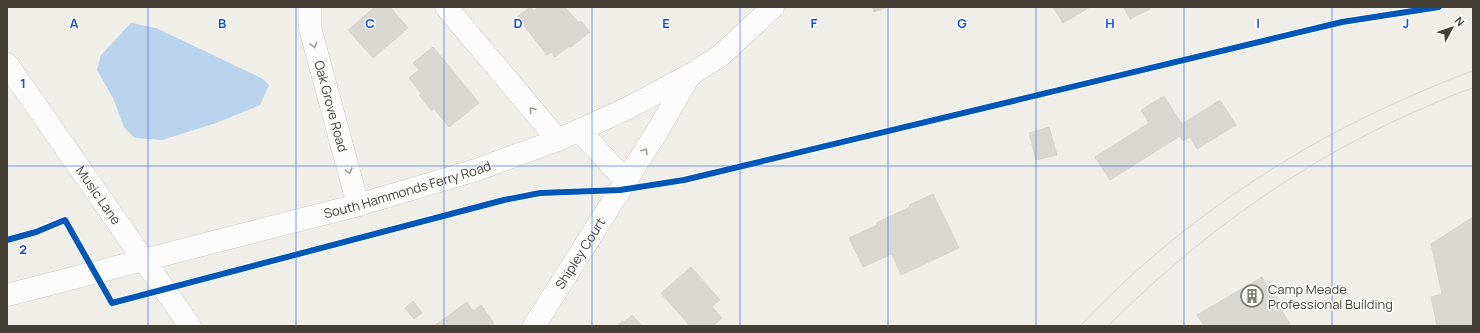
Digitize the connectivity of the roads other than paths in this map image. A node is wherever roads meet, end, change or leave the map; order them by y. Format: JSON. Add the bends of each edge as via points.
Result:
{"nodes":[{"id":1,"x":310,"y":7,"type":"edge"},
{"id":2,"x":446,"y":7,"type":"edge"},
{"id":3,"x":772,"y":7,"type":"edge"},
{"id":4,"x":7,"y":64,"type":"edge"},
{"id":5,"x":690,"y":75,"type":"junction"},
{"id":6,"x":579,"y":130,"type":"junction"},
{"id":7,"x":558,"y":140,"type":"junction"},
{"id":8,"x":626,"y":181,"type":"junction"},
{"id":9,"x":358,"y":205,"type":"junction"},
{"id":10,"x":143,"y":260,"type":"junction"},
{"id":11,"x":7,"y":295,"type":"edge"},
{"id":12,"x":190,"y":326,"type":"edge"},
{"id":13,"x":534,"y":326,"type":"edge"}],
"edges":[{"from":1,"to":9,"type":"street","name":"Oak Grove Road","one_way":true,"via":[[310,28]]},
{"from":7,"to":2,"type":"street","one_way":true},
{"from":3,"to":5,"type":"street","name":"South Hammonds Ferry Road","via":[[720,56]]},
{"from":4,"to":10,"type":"street","name":"Music Lane"},
{"from":5,"to":6,"type":"street","name":"South Hammonds Ferry Road","via":[[628,108]]},
{"from":8,"to":5,"type":"street","name":"Shipley Court","one_way":true},
{"from":6,"to":7,"type":"street","name":"South Hammonds Ferry Road"},
{"from":6,"to":8,"type":"street"},
{"from":7,"to":9,"type":"street","name":"South Hammonds Ferry Road","via":[[476,170]]},
{"from":8,"to":13,"type":"street","name":"Shipley Court"},
{"from":9,"to":10,"type":"street","name":"South Hammonds Ferry Road"},
{"from":10,"to":11,"type":"street","name":"South Hammonds Ferry Road"},
{"from":10,"to":12,"type":"street","name":"Music Lane"}]}
